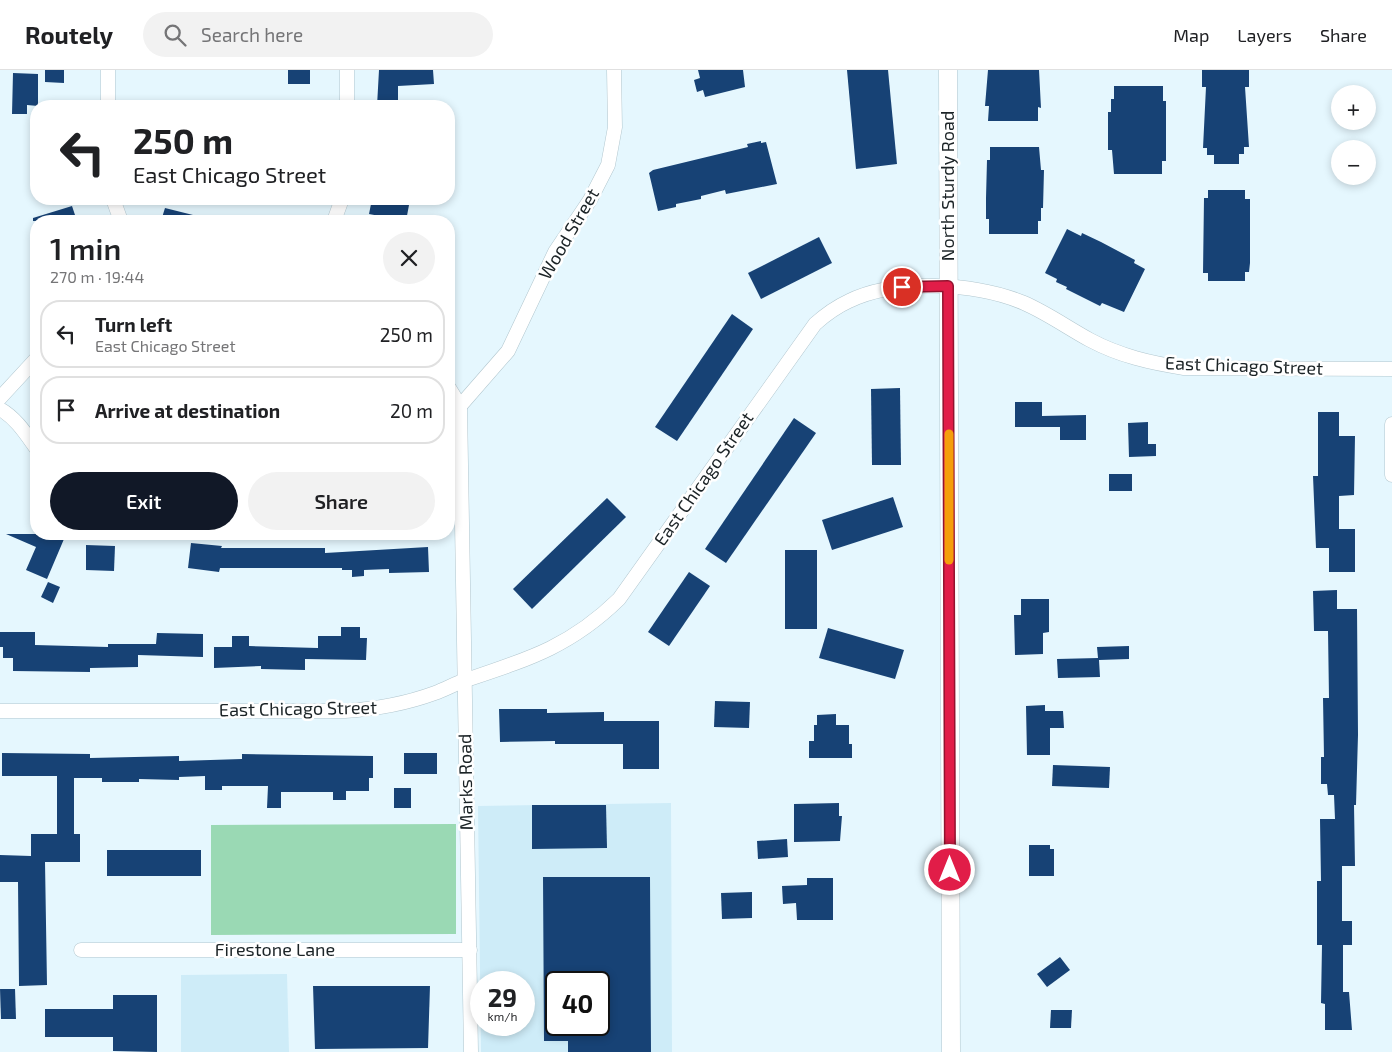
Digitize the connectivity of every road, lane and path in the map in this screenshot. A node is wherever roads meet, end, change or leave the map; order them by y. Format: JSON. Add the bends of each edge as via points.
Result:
{"nodes":[{"id":1,"x":108,"y":70,"type":"edge"},
{"id":2,"x":347,"y":70,"type":"edge"},
{"id":3,"x":614,"y":70,"type":"edge"},
{"id":4,"x":948,"y":70,"type":"edge"},
{"id":5,"x":108,"y":100,"type":"edge"},
{"id":6,"x":347,"y":100,"type":"edge"},
{"id":7,"x":948,"y":286,"type":"junction"},
{"id":8,"x":30,"y":366,"type":"edge"},
{"id":9,"x":1392,"y":369,"type":"edge"},
{"id":10,"x":0,"y":398,"type":"edge"},
{"id":11,"x":455,"y":398,"type":"edge"},
{"id":12,"x":460,"y":406,"type":"junction"},
{"id":13,"x":0,"y":410,"type":"edge"},
{"id":14,"x":1392,"y":424,"type":"edge"},
{"id":15,"x":30,"y":440,"type":"edge"},
{"id":16,"x":1392,"y":475,"type":"edge"},
{"id":17,"x":455,"y":512,"type":"edge"},
{"id":18,"x":464,"y":680,"type":"junction"},
{"id":19,"x":0,"y":711,"type":"edge"},
{"id":20,"x":81,"y":950,"type":"dead end"},
{"id":21,"x":470,"y":950,"type":"junction"},
{"id":22,"x":471,"y":1052,"type":"edge"},
{"id":23,"x":951,"y":1052,"type":"edge"}],
"edges":[{"from":1,"to":5,"type":"street"},
{"from":2,"to":6,"type":"street"},
{"from":3,"to":12,"type":"street","name":"Wood Street","via":[[613,145],[604,174],[555,252],[508,351]]},
{"from":4,"to":7,"type":"street","name":"North Sturdy Road"},
{"from":7,"to":9,"type":"street","name":"East Chicago Street","via":[[1024,303],[1106,348],[1152,363],[1184,368]]},
{"from":7,"to":18,"type":"street","name":"East Chicago Street","via":[[902,287],[876,292],[850,300],[814,324],[620,599],[591,624],[550,650]]},
{"from":7,"to":23,"type":"street","name":"North Sturdy Road"},
{"from":8,"to":10,"type":"street"},
{"from":11,"to":12,"type":"street"},
{"from":12,"to":17,"type":"street","name":"Marks Road"},
{"from":13,"to":15,"type":"street","via":[[9,414]]},
{"from":14,"to":16,"type":"street"},
{"from":17,"to":18,"type":"street","name":"Marks Road"},
{"from":18,"to":19,"type":"street","name":"East Chicago Street","via":[[405,703],[346,711]]},
{"from":18,"to":21,"type":"street","name":"Marks Road"},
{"from":20,"to":21,"type":"street","name":"Firestone Lane"},
{"from":21,"to":22,"type":"street","name":"Marks Road"}]}
